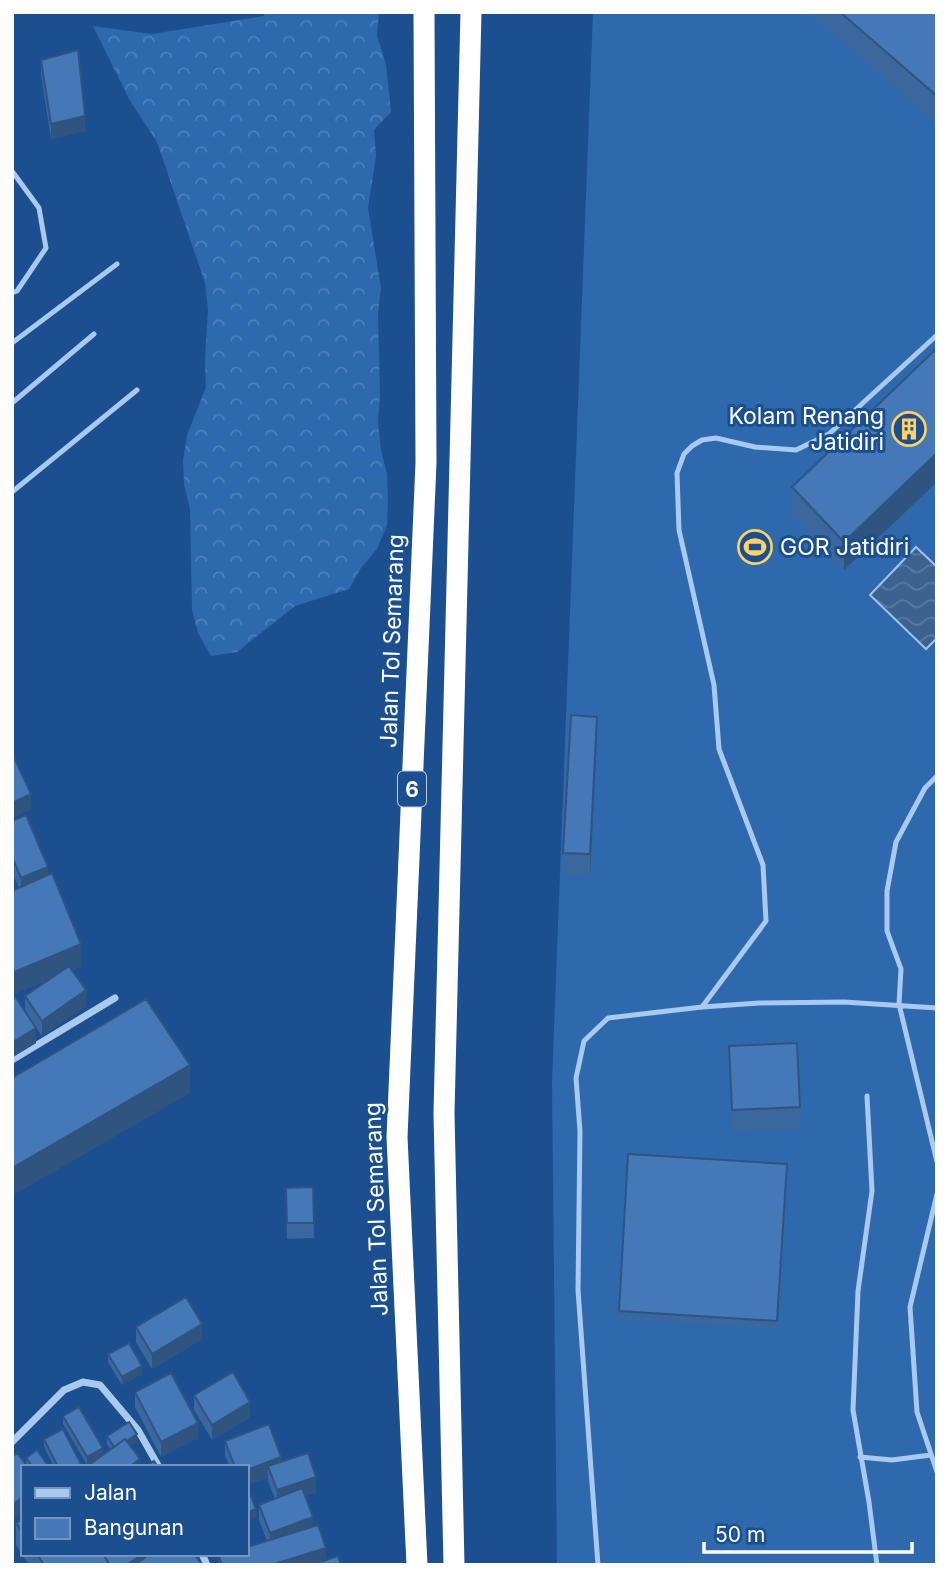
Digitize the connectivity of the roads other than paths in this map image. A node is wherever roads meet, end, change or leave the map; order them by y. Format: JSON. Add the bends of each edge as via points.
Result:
{"nodes":[{"id":1,"x":424,"y":12,"type":"edge"},
{"id":2,"x":471,"y":12,"type":"edge"},
{"id":3,"x":12,"y":171,"type":"edge"},
{"id":4,"x":117,"y":264,"type":"dead end"},
{"id":5,"x":12,"y":293,"type":"edge"},
{"id":6,"x":94,"y":334,"type":"dead end"},
{"id":7,"x":937,"y":335,"type":"edge"},
{"id":8,"x":12,"y":344,"type":"edge"},
{"id":9,"x":136,"y":390,"type":"dead end"},
{"id":10,"x":12,"y":403,"type":"edge"},
{"id":11,"x":12,"y":492,"type":"edge"},
{"id":12,"x":937,"y":776,"type":"edge"},
{"id":13,"x":115,"y":998,"type":"dead end"},
{"id":14,"x":899,"y":1004,"type":"junction"},
{"id":15,"x":702,"y":1007,"type":"junction"},
{"id":16,"x":937,"y":1008,"type":"edge"},
{"id":17,"x":12,"y":1060,"type":"edge"},
{"id":18,"x":867,"y":1096,"type":"dead end"},
{"id":19,"x":937,"y":1162,"type":"edge"},
{"id":20,"x":937,"y":1194,"type":"edge"},
{"id":21,"x":12,"y":1442,"type":"edge"},
{"id":22,"x":931,"y":1455,"type":"junction"},
{"id":23,"x":860,"y":1457,"type":"junction"},
{"id":24,"x":158,"y":1465,"type":"edge"},
{"id":25,"x":937,"y":1472,"type":"edge"},
{"id":26,"x":417,"y":1565,"type":"edge"},
{"id":27,"x":454,"y":1565,"type":"edge"},
{"id":28,"x":598,"y":1565,"type":"edge"},
{"id":29,"x":877,"y":1565,"type":"edge"}],
"edges":[{"from":1,"to":26,"type":"highway","name":"Jalan Tol Semarang","number":"6","via":[[426,463],[397,1137]]},
{"from":2,"to":27,"type":"highway","number":"6","via":[[444,1113]]},
{"from":3,"to":5,"type":"lane","via":[[39,208],[46,248]]},
{"from":4,"to":8,"type":"lane"},
{"from":6,"to":10,"type":"lane"},
{"from":7,"to":15,"type":"lane","via":[[829,434],[796,450],[702,440],[692,446],[677,473],[679,530],[714,685],[719,749],[763,865],[766,921]]},
{"from":9,"to":11,"type":"lane"},
{"from":12,"to":14,"type":"lane","via":[[925,788],[896,842],[887,891],[887,931],[901,969]]},
{"from":13,"to":17,"type":"street"},
{"from":14,"to":15,"type":"lane"},
{"from":14,"to":16,"type":"lane"},
{"from":14,"to":19,"type":"lane"},
{"from":15,"to":28,"type":"lane","via":[[608,1018],[584,1041],[576,1079],[580,1131],[578,1290]]},
{"from":18,"to":23,"type":"lane","via":[[872,1191],[858,1290],[853,1410]]},
{"from":20,"to":22,"type":"lane","via":[[910,1307],[916,1412]]},
{"from":21,"to":24,"type":"street","via":[[64,1390],[83,1382],[100,1385],[138,1430]]},
{"from":22,"to":23,"type":"lane","via":[[892,1460]]},
{"from":22,"to":25,"type":"lane"},
{"from":23,"to":29,"type":"lane"}]}
